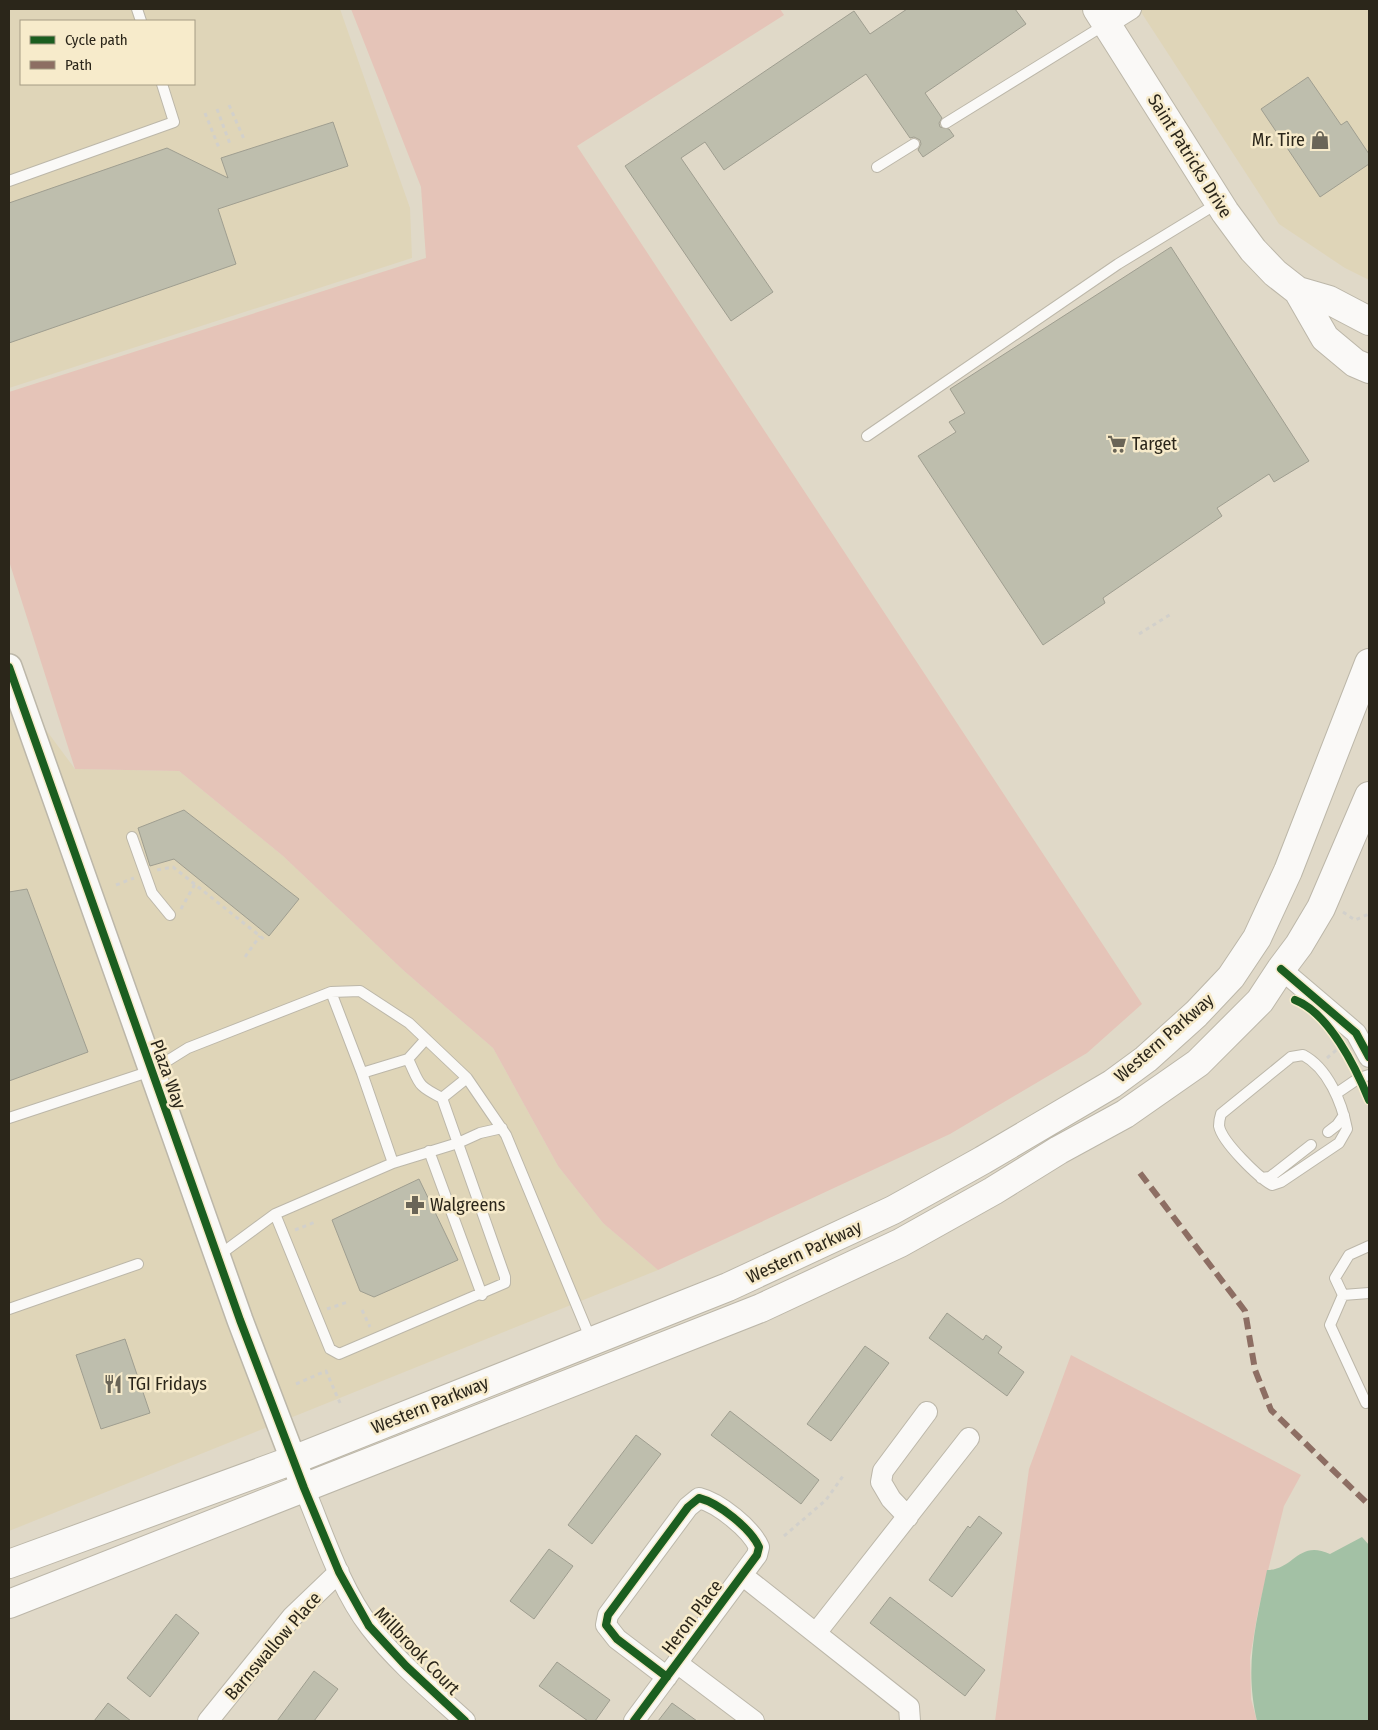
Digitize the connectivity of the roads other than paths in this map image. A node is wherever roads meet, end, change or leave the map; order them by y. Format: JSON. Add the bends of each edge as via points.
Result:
{"nodes":[{"id":1,"x":1131,"y":9,"type":"edge"},
{"id":2,"x":1102,"y":16,"type":"edge"},
{"id":3,"x":162,"y":85,"type":"edge"},
{"id":4,"x":946,"y":123,"type":"dead end"},
{"id":5,"x":914,"y":144,"type":"dead end"},
{"id":6,"x":877,"y":167,"type":"dead end"},
{"id":7,"x":9,"y":181,"type":"edge"},
{"id":8,"x":1219,"y":203,"type":"junction"},
{"id":9,"x":1298,"y":291,"type":"junction"},
{"id":10,"x":1369,"y":321,"type":"edge"},
{"id":11,"x":1365,"y":370,"type":"edge"},
{"id":12,"x":867,"y":436,"type":"dead end"},
{"id":13,"x":1369,"y":663,"type":"edge"},
{"id":14,"x":9,"y":667,"type":"edge"},
{"id":15,"x":1369,"y":796,"type":"edge"},
{"id":16,"x":132,"y":837,"type":"dead end"},
{"id":17,"x":174,"y":914,"type":"road end"},
{"id":18,"x":1280,"y":969,"type":"junction"},
{"id":19,"x":331,"y":992,"type":"junction"},
{"id":20,"x":426,"y":1039,"type":"junction"},
{"id":21,"x":1369,"y":1057,"type":"edge"},
{"id":22,"x":408,"y":1059,"type":"junction"},
{"id":23,"x":151,"y":1071,"type":"junction"},
{"id":24,"x":362,"y":1073,"type":"junction"},
{"id":25,"x":1364,"y":1076,"type":"edge"},
{"id":26,"x":467,"y":1078,"type":"junction"},
{"id":27,"x":1337,"y":1094,"type":"junction"},
{"id":28,"x":442,"y":1098,"type":"junction"},
{"id":29,"x":1344,"y":1116,"type":"junction"},
{"id":30,"x":9,"y":1118,"type":"edge"},
{"id":31,"x":502,"y":1128,"type":"junction"},
{"id":32,"x":1328,"y":1132,"type":"dead end"},
{"id":33,"x":458,"y":1143,"type":"junction"},
{"id":34,"x":1311,"y":1144,"type":"dead end"},
{"id":35,"x":429,"y":1151,"type":"junction"},
{"id":36,"x":394,"y":1163,"type":"junction"},
{"id":37,"x":1260,"y":1178,"type":"junction"},
{"id":38,"x":274,"y":1214,"type":"junction"},
{"id":39,"x":1369,"y":1246,"type":"edge"},
{"id":40,"x":217,"y":1256,"type":"junction"},
{"id":41,"x":138,"y":1264,"type":"dead end"},
{"id":42,"x":1369,"y":1293,"type":"edge"},
{"id":43,"x":482,"y":1295,"type":"junction"},
{"id":44,"x":1343,"y":1295,"type":"junction"},
{"id":45,"x":9,"y":1309,"type":"edge"},
{"id":46,"x":592,"y":1341,"type":"junction"},
{"id":47,"x":1366,"y":1403,"type":"dead end"},
{"id":48,"x":927,"y":1412,"type":"dead end"},
{"id":49,"x":970,"y":1438,"type":"dead end"},
{"id":50,"x":293,"y":1460,"type":"junction"},
{"id":51,"x":304,"y":1488,"type":"junction"},
{"id":52,"x":908,"y":1516,"type":"junction"},
{"id":53,"x":9,"y":1564,"type":"edge"},
{"id":54,"x":339,"y":1572,"type":"junction"},
{"id":55,"x":742,"y":1575,"type":"junction"},
{"id":56,"x":9,"y":1604,"type":"edge"},
{"id":57,"x":816,"y":1633,"type":"junction"},
{"id":58,"x":672,"y":1670,"type":"junction"},
{"id":59,"x":208,"y":1721,"type":"edge"},
{"id":60,"x":465,"y":1721,"type":"edge"},
{"id":61,"x":634,"y":1721,"type":"edge"},
{"id":62,"x":754,"y":1721,"type":"edge"},
{"id":63,"x":910,"y":1721,"type":"edge"}],
"edges":[{"from":1,"to":2,"type":"street"},
{"from":2,"to":4,"type":"lane"},
{"from":2,"to":8,"type":"main road","name":"Saint Patricks Drive"},
{"from":3,"to":7,"type":"lane","via":[[174,122]]},
{"from":5,"to":6,"type":"lane"},
{"from":8,"to":9,"type":"main road","name":"Saint Patricks Drive","via":[[1253,250]]},
{"from":8,"to":12,"type":"lane","via":[[1110,270]]},
{"from":9,"to":10,"type":"main road","name":"Saint Patricks Drive","via":[[1329,300]]},
{"from":9,"to":11,"type":"main road","name":"Saint Patricks Drive","via":[[1325,338]]},
{"from":13,"to":46,"type":"main road","name":"Western Parkway","via":[[1288,871],[1257,938],[1231,977],[1146,1059],[1112,1084],[893,1210],[728,1287]]},
{"from":14,"to":23,"type":"street","name":"Plaza Way"},
{"from":15,"to":18,"type":"main road","name":"Western Parkway","via":[[1320,908],[1299,945]]},
{"from":16,"to":17,"type":"lane","via":[[152,892]]},
{"from":18,"to":21,"type":"street","via":[[1356,1033]]},
{"from":18,"to":51,"type":"main road","name":"Western Parkway","via":[[1260,1001],[1219,1044],[1177,1079],[1125,1114],[900,1243],[761,1308]]},
{"from":19,"to":20,"type":"lane","via":[[360,991],[410,1023]]},
{"from":19,"to":23,"type":"lane","via":[[188,1048]]},
{"from":19,"to":24,"type":"lane"},
{"from":20,"to":22,"type":"lane"},
{"from":20,"to":26,"type":"lane"},
{"from":22,"to":24,"type":"lane"},
{"from":22,"to":28,"type":"lane","via":[[420,1086]]},
{"from":23,"to":30,"type":"lane"},
{"from":23,"to":40,"type":"street","name":"Plaza Way"},
{"from":24,"to":36,"type":"lane"},
{"from":25,"to":27,"type":"lane"},
{"from":26,"to":28,"type":"lane"},
{"from":26,"to":31,"type":"lane"},
{"from":27,"to":29,"type":"lane"},
{"from":27,"to":37,"type":"lane","via":[[1312,1060],[1304,1055],[1291,1057],[1221,1114],[1219,1125],[1224,1136]]},
{"from":28,"to":33,"type":"lane"},
{"from":29,"to":32,"type":"lane"},
{"from":29,"to":37,"type":"lane","via":[[1347,1129],[1339,1143],[1281,1182],[1272,1185]]},
{"from":31,"to":33,"type":"lane"},
{"from":31,"to":46,"type":"lane"},
{"from":33,"to":35,"type":"lane"},
{"from":33,"to":43,"type":"lane","via":[[505,1276],[503,1285]]},
{"from":34,"to":37,"type":"lane","via":[[1270,1177]]},
{"from":35,"to":36,"type":"lane"},
{"from":35,"to":43,"type":"lane"},
{"from":36,"to":38,"type":"lane"},
{"from":38,"to":40,"type":"lane"},
{"from":38,"to":43,"type":"lane","via":[[334,1352],[346,1352]]},
{"from":39,"to":44,"type":"lane","via":[[1349,1255],[1334,1278]]},
{"from":40,"to":50,"type":"street","name":"Plaza Way"},
{"from":41,"to":45,"type":"lane"},
{"from":42,"to":44,"type":"lane"},
{"from":44,"to":47,"type":"lane","via":[[1330,1324]]},
{"from":46,"to":50,"type":"main road","name":"Western Parkway"},
{"from":48,"to":52,"type":"street","via":[[882,1476],[885,1491]]},
{"from":49,"to":52,"type":"street"},
{"from":50,"to":51,"type":"street","name":"Plaza Way"},
{"from":50,"to":53,"type":"main road","name":"Western Parkway"},
{"from":51,"to":54,"type":"street","name":"Millbrook Court"},
{"from":51,"to":56,"type":"main road","name":"Western Parkway"},
{"from":52,"to":57,"type":"street"},
{"from":54,"to":59,"type":"street","name":"Barnswallow Place","via":[[292,1617]]},
{"from":54,"to":60,"type":"street","name":"Millbrook Court","via":[[375,1633]]},
{"from":55,"to":57,"type":"street"},
{"from":55,"to":58,"type":"street","name":"Heron Place"},
{"from":55,"to":58,"type":"street","name":"Heron Place","via":[[757,1555],[759,1547],[754,1536],[710,1501],[698,1498],[608,1615],[606,1625],[617,1639]]},
{"from":57,"to":63,"type":"street","via":[[909,1707]]},
{"from":58,"to":61,"type":"street","name":"Heron Place"},
{"from":58,"to":62,"type":"street"}]}
